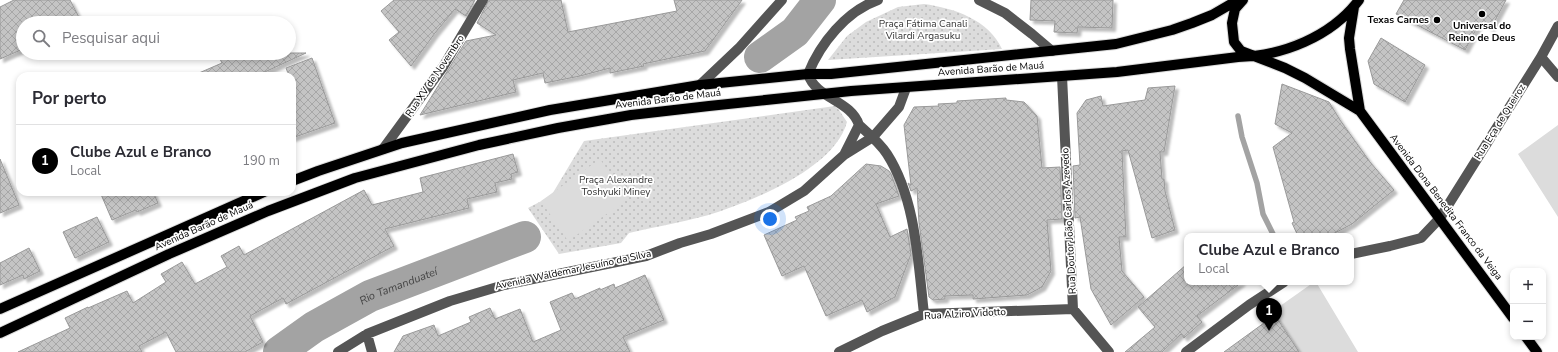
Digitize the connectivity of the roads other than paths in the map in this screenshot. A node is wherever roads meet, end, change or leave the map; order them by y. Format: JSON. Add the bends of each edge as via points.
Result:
{"nodes":[{"id":1,"x":483,"y":0,"type":"edge"},
{"id":2,"x":782,"y":0,"type":"edge"},
{"id":3,"x":878,"y":0,"type":"edge"},
{"id":4,"x":979,"y":0,"type":"edge"},
{"id":5,"x":1238,"y":0,"type":"edge"},
{"id":6,"x":1243,"y":0,"type":"edge"},
{"id":7,"x":1356,"y":4,"type":"edge"},
{"id":8,"x":1558,"y":26,"type":"edge"},
{"id":9,"x":1052,"y":51,"type":"junction"},
{"id":10,"x":1255,"y":56,"type":"junction"},
{"id":11,"x":1540,"y":57,"type":"junction"},
{"id":12,"x":808,"y":74,"type":"junction"},
{"id":13,"x":1062,"y":76,"type":"junction"},
{"id":14,"x":1558,"y":77,"type":"edge"},
{"id":15,"x":700,"y":85,"type":"junction"},
{"id":16,"x":906,"y":88,"type":"junction"},
{"id":17,"x":825,"y":94,"type":"junction"},
{"id":18,"x":1360,"y":111,"type":"junction"},
{"id":19,"x":859,"y":125,"type":"junction"},
{"id":20,"x":873,"y":137,"type":"junction"},
{"id":21,"x":382,"y":149,"type":"junction"},
{"id":22,"x":844,"y":155,"type":"junction"},
{"id":23,"x":296,"y":180,"type":"edge"},
{"id":24,"x":253,"y":196,"type":"edge"},
{"id":25,"x":1440,"y":218,"type":"junction"},
{"id":26,"x":1354,"y":253,"type":"edge"},
{"id":27,"x":1279,"y":285,"type":"edge"},
{"id":28,"x":0,"y":309,"type":"edge"},
{"id":29,"x":1073,"y":309,"type":"junction"},
{"id":30,"x":924,"y":314,"type":"junction"},
{"id":31,"x":1510,"y":314,"type":"edge"},
{"id":32,"x":0,"y":333,"type":"edge"},
{"id":33,"x":367,"y":334,"type":"junction"},
{"id":34,"x":1528,"y":340,"type":"edge"},
{"id":35,"x":338,"y":352,"type":"edge"},
{"id":36,"x":372,"y":352,"type":"edge"},
{"id":37,"x":839,"y":352,"type":"edge"},
{"id":38,"x":1109,"y":352,"type":"edge"},
{"id":39,"x":1186,"y":352,"type":"edge"},
{"id":40,"x":1537,"y":352,"type":"edge"}],
"edges":[{"from":1,"to":21,"type":"street","name":"Rua XV de Novembro","via":[[443,67]]},
{"from":2,"to":15,"type":"street","via":[[739,48]]},
{"from":3,"to":12,"type":"street","via":[[870,2],[848,18],[821,49]]},
{"from":4,"to":9,"type":"street","via":[[1005,13]]},
{"from":5,"to":9,"type":"main road","name":"Avenida Barão de Mauá","via":[[1212,15],[1172,30],[1116,44]]},
{"from":6,"to":10,"type":"main road","via":[[1235,9],[1232,35],[1241,51]]},
{"from":7,"to":10,"type":"main road","name":"Avenida Barão de Mauá","via":[[1329,28],[1309,40],[1285,51]]},
{"from":7,"to":18,"type":"main road","via":[[1350,49]]},
{"from":8,"to":11,"type":"street","name":"Rua Eça de Queiroz"},
{"from":9,"to":12,"type":"main road","name":"Avenida Barão de Mauá","via":[[831,74]]},
{"from":10,"to":13,"type":"main road","name":"Avenida Barão de Mauá"},
{"from":10,"to":18,"type":"main road","via":[[1305,78]]},
{"from":11,"to":14,"type":"street"},
{"from":11,"to":25,"type":"street","name":"Rua Eça de Queiroz"},
{"from":12,"to":15,"type":"main road","name":"Avenida Barão de Mauá"},
{"from":12,"to":17,"type":"street","via":[[814,85]]},
{"from":13,"to":16,"type":"main road","name":"Avenida Barão de Mauá"},
{"from":13,"to":29,"type":"street","name":"Rua Doutor João Carlos Azevedo"},
{"from":15,"to":21,"type":"main road","name":"Avenida Barão de Mauá","via":[[550,110],[402,142]]},
{"from":16,"to":17,"type":"main road","name":"Avenida Barão de Mauá"},
{"from":16,"to":20,"type":"street","via":[[899,107]]},
{"from":17,"to":19,"type":"street","via":[[853,114]]},
{"from":17,"to":32,"type":"main road","name":"Avenida Barão de Mauá","via":[[638,114],[558,128],[479,145],[355,178],[268,211],[169,254]]},
{"from":18,"to":25,"type":"main road","name":"Avenida Dona Benedita Franco da Veiga"},
{"from":19,"to":20,"type":"street"},
{"from":19,"to":22,"type":"street"},
{"from":20,"to":22,"type":"street"},
{"from":20,"to":30,"type":"street","via":[[887,153],[902,181],[913,224]]},
{"from":21,"to":23,"type":"main road","name":"Avenida Barão de Mauá"},
{"from":22,"to":33,"type":"street","name":"Avenida Waldemar Jesuíno da Silva","via":[[804,191],[769,212],[711,234],[646,256],[504,284],[450,301]]},
{"from":24,"to":28,"type":"main road","name":"Avenida Barão de Mauá"},
{"from":25,"to":26,"type":"street","name":"Rua Eça de Queiroz","via":[[1421,238]]},
{"from":25,"to":31,"type":"main road","name":"Avenida Dona Benedita Franco da Veiga"},
{"from":27,"to":39,"type":"street"},
{"from":29,"to":30,"type":"street","name":"Rua Alziro Vidotto"},
{"from":29,"to":38,"type":"street","name":"Rua Doutor João Carlos Azevedo"},
{"from":30,"to":37,"type":"street","name":"Rua Alziro Vidotto"},
{"from":33,"to":35,"type":"street","name":"Avenida Waldemar Jesuíno da Silva"},
{"from":33,"to":36,"type":"street"},
{"from":34,"to":40,"type":"main road"}]}
